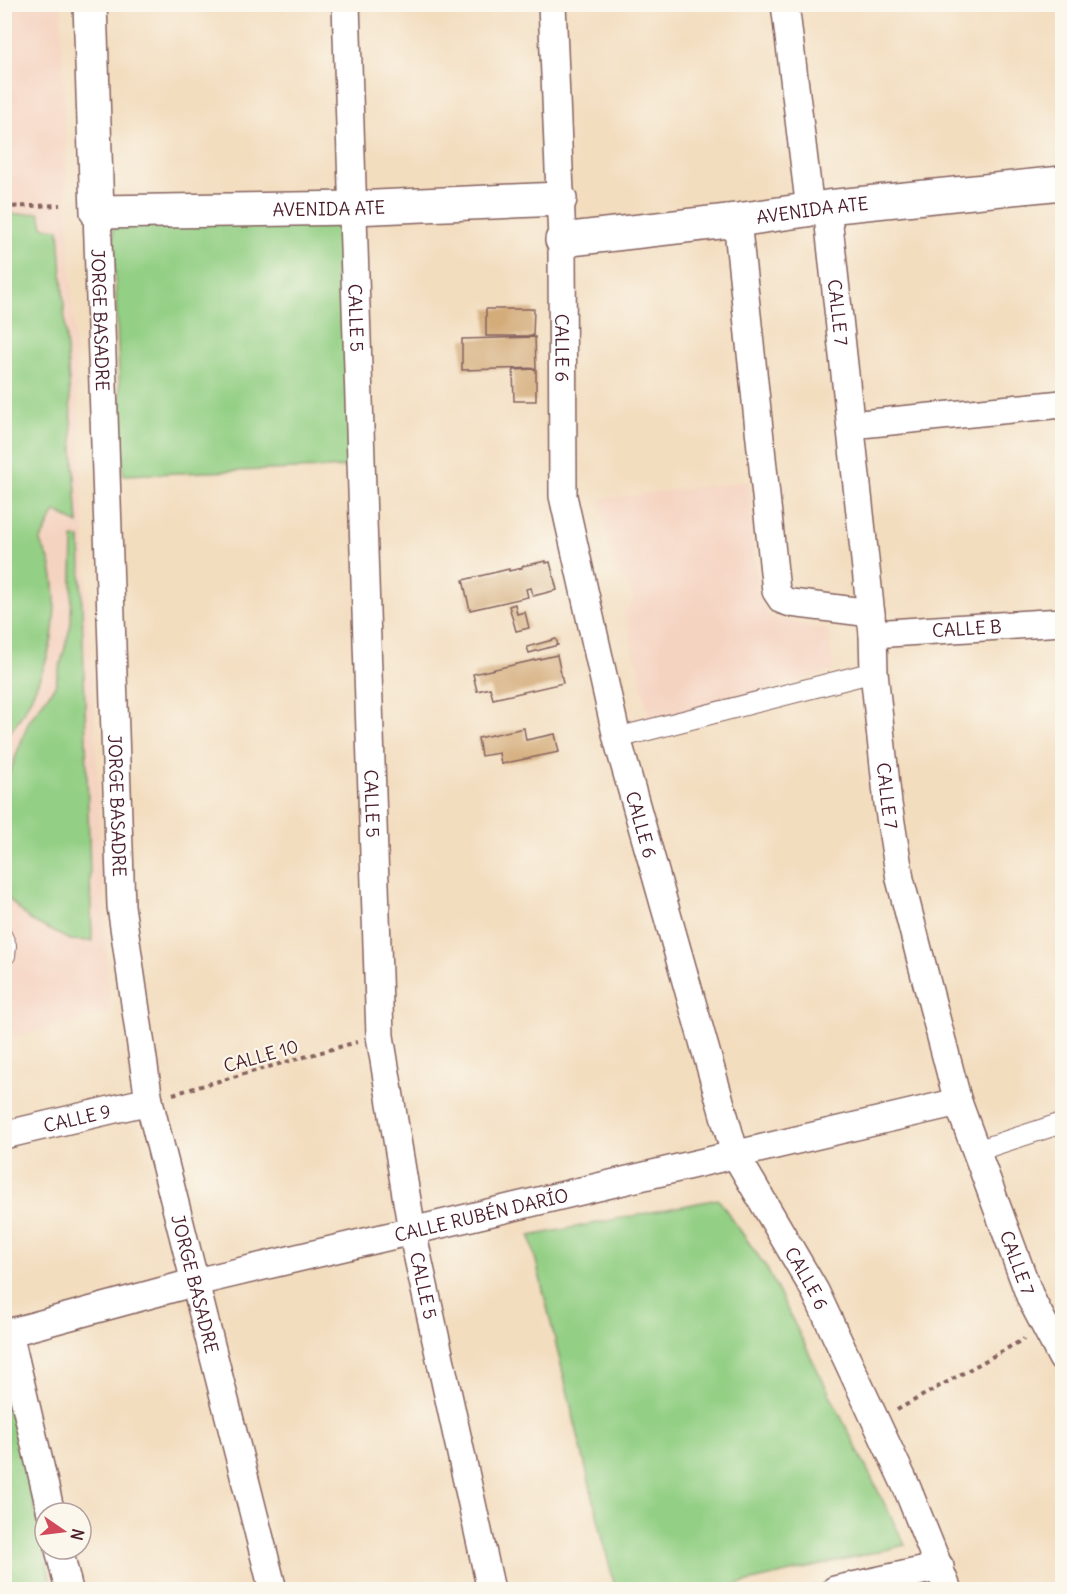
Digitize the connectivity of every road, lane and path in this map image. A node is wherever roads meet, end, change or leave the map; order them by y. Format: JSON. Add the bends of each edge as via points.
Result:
{"nodes":[{"id":1,"x":90,"y":4,"type":"edge"},
{"id":2,"x":346,"y":4,"type":"edge"},
{"id":3,"x":552,"y":4,"type":"edge"},
{"id":4,"x":785,"y":4,"type":"edge"},
{"id":5,"x":1062,"y":183,"type":"edge"},
{"id":6,"x":560,"y":199,"type":"junction"},
{"id":7,"x":60,"y":206,"type":"dead end"},
{"id":8,"x":4,"y":207,"type":"edge"},
{"id":9,"x":353,"y":208,"type":"junction"},
{"id":10,"x":818,"y":208,"type":"junction"},
{"id":11,"x":97,"y":212,"type":"junction"},
{"id":12,"x":737,"y":220,"type":"junction"},
{"id":13,"x":562,"y":240,"type":"junction"},
{"id":14,"x":1062,"y":404,"type":"edge"},
{"id":15,"x":851,"y":425,"type":"junction"},
{"id":16,"x":1062,"y":622,"type":"edge"},
{"id":17,"x":872,"y":624,"type":"junction"},
{"id":18,"x":874,"y":672,"type":"junction"},
{"id":19,"x":617,"y":738,"type":"junction"},
{"id":20,"x":4,"y":933,"type":"edge"},
{"id":21,"x":4,"y":959,"type":"edge"},
{"id":22,"x":380,"y":1036,"type":"junction"},
{"id":23,"x":149,"y":1101,"type":"junction"},
{"id":24,"x":958,"y":1102,"type":"junction"},
{"id":25,"x":1062,"y":1123,"type":"edge"},
{"id":26,"x":4,"y":1135,"type":"edge"},
{"id":27,"x":975,"y":1151,"type":"junction"},
{"id":28,"x":735,"y":1154,"type":"junction"},
{"id":29,"x":412,"y":1231,"type":"junction"},
{"id":30,"x":196,"y":1282,"type":"junction"},
{"id":31,"x":1046,"y":1327,"type":"junction"},
{"id":32,"x":7,"y":1333,"type":"edge"},
{"id":33,"x":1062,"y":1358,"type":"edge"},
{"id":34,"x":876,"y":1421,"type":"junction"},
{"id":35,"x":48,"y":1501,"type":"edge"},
{"id":36,"x":62,"y":1561,"type":"edge"},
{"id":37,"x":944,"y":1578,"type":"edge"},
{"id":38,"x":69,"y":1590,"type":"edge"},
{"id":39,"x":273,"y":1590,"type":"edge"},
{"id":40,"x":491,"y":1590,"type":"edge"},
{"id":41,"x":835,"y":1590,"type":"edge"}],
"edges":[{"from":1,"to":11,"type":"street","name":"JORGE BASADRE"},
{"from":2,"to":9,"type":"street","name":"CALLE 5"},
{"from":3,"to":6,"type":"street","name":"CALLE 6"},
{"from":4,"to":10,"type":"street","name":"CALLE 7"},
{"from":5,"to":10,"type":"street","name":"AVENIDA ATE"},
{"from":6,"to":9,"type":"street","name":"AVENIDA ATE"},
{"from":6,"to":13,"type":"street","name":"CALLE 6"},
{"from":7,"to":8,"type":"path"},
{"from":9,"to":11,"type":"street","name":"AVENIDA ATE"},
{"from":9,"to":22,"type":"street","name":"CALLE 5"},
{"from":10,"to":12,"type":"street","name":"AVENIDA ATE"},
{"from":10,"to":15,"type":"street","name":"CALLE 7"},
{"from":11,"to":23,"type":"street","name":"JORGE BASADRE","via":[[121,906]]},
{"from":12,"to":13,"type":"street","name":"AVENIDA ATE"},
{"from":12,"to":17,"type":"street","name":"CALLE B","via":[[776,591],[782,600]]},
{"from":13,"to":19,"type":"street","name":"CALLE 6","via":[[563,496]]},
{"from":14,"to":15,"type":"street"},
{"from":15,"to":17,"type":"street","name":"CALLE 7"},
{"from":16,"to":17,"type":"street","name":"CALLE B"},
{"from":17,"to":18,"type":"street","name":"CALLE 7"},
{"from":18,"to":19,"type":"street"},
{"from":18,"to":24,"type":"street","name":"CALLE 7","via":[[900,879]]},
{"from":19,"to":28,"type":"street","name":"CALLE 6"},
{"from":20,"to":21,"type":"lane","via":[[9,945]]},
{"from":22,"to":23,"type":"path","name":"CALLE 10"},
{"from":22,"to":29,"type":"street","name":"CALLE 5"},
{"from":23,"to":26,"type":"street","name":"CALLE 9"},
{"from":23,"to":30,"type":"street","name":"JORGE BASADRE"},
{"from":24,"to":27,"type":"street","name":"CALLE 7"},
{"from":24,"to":28,"type":"street","name":"CALLE RUBÉN DARÍO"},
{"from":25,"to":27,"type":"street"},
{"from":27,"to":31,"type":"street","name":"CALLE 7","via":[[1031,1299]]},
{"from":28,"to":29,"type":"street","name":"CALLE RUBÉN DARÍO"},
{"from":28,"to":34,"type":"street","name":"CALLE 6","via":[[815,1291]]},
{"from":29,"to":30,"type":"street","name":"CALLE RUBÉN DARÍO"},
{"from":29,"to":40,"type":"street","name":"CALLE 5"},
{"from":30,"to":32,"type":"street","name":"CALLE RUBÉN DARÍO"},
{"from":30,"to":39,"type":"street","name":"JORGE BASADRE"},
{"from":31,"to":33,"type":"street","name":"CALLE 7"},
{"from":31,"to":34,"type":"path"},
{"from":32,"to":35,"type":"street"},
{"from":34,"to":37,"type":"street","name":"CALLE 6"},
{"from":36,"to":38,"type":"street"},
{"from":37,"to":41,"type":"street"}]}
